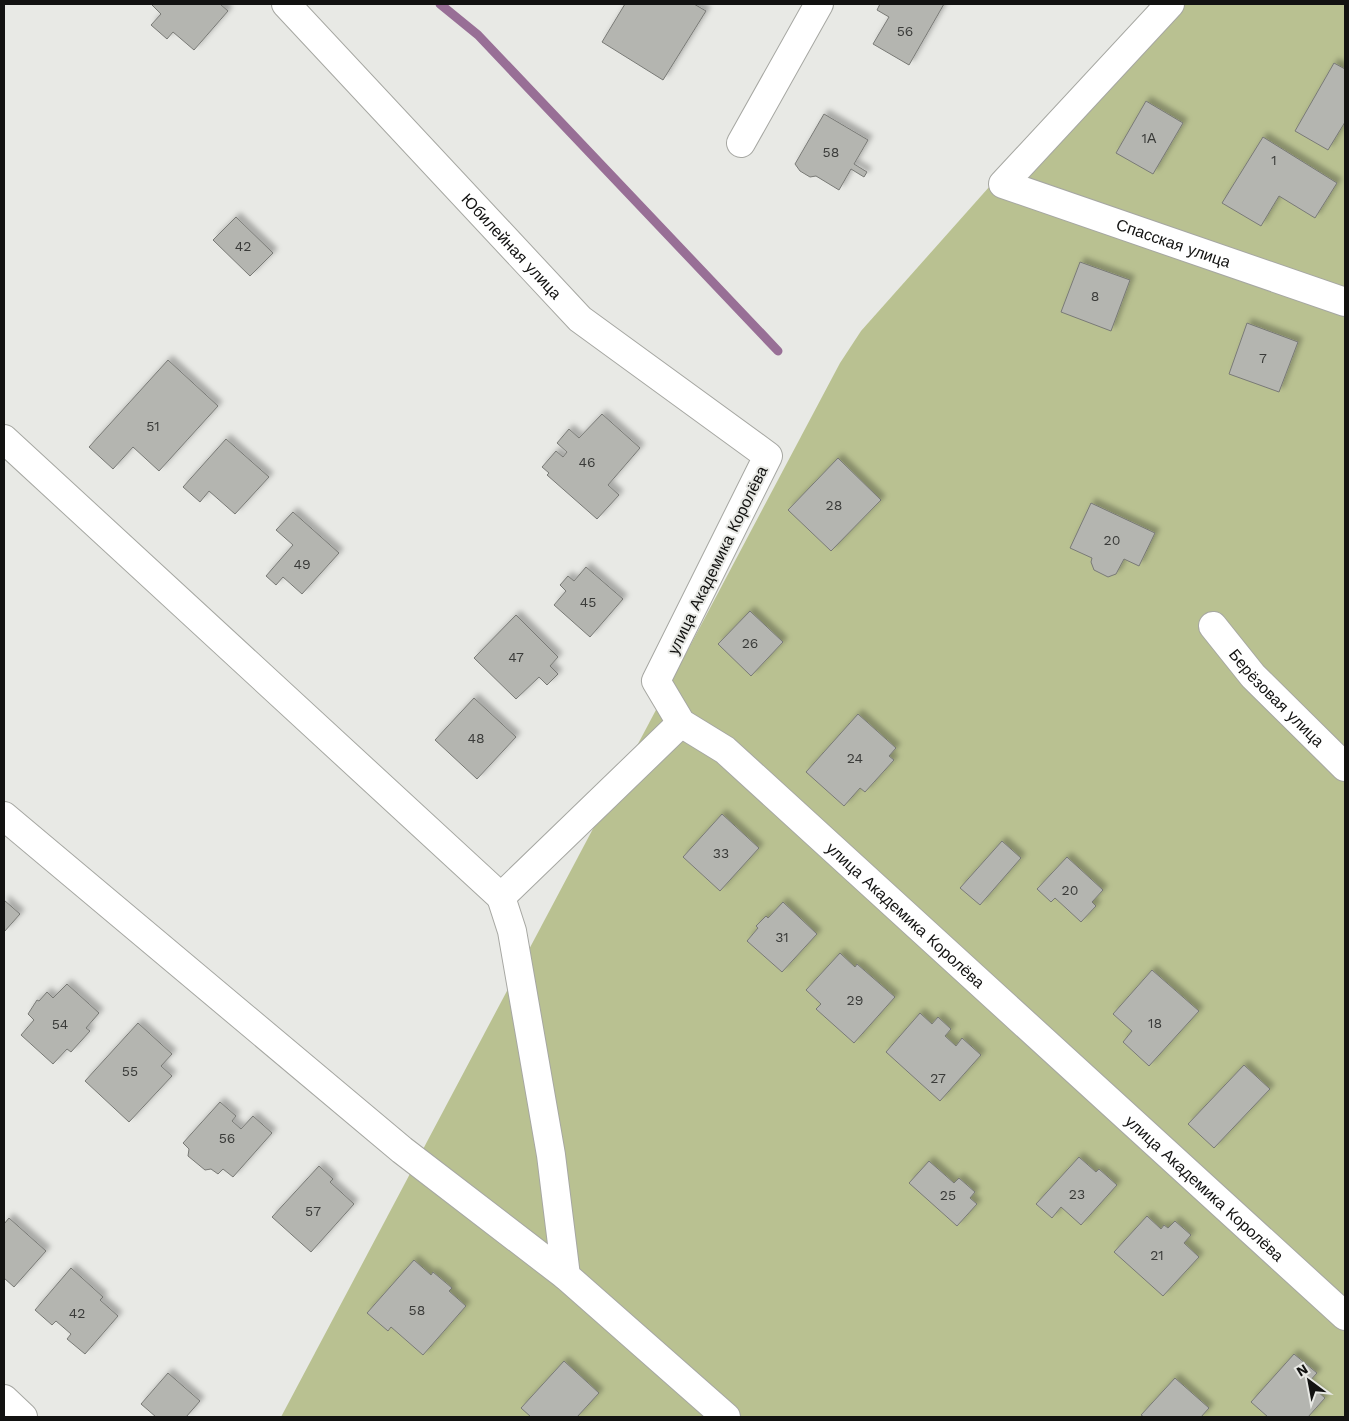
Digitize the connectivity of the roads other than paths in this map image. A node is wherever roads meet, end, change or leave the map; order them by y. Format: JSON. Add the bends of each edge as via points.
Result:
{"nodes":[{"id":1,"x":286,"y":4,"type":"edge"},
{"id":2,"x":819,"y":4,"type":"edge"},
{"id":3,"x":1170,"y":4,"type":"edge"},
{"id":4,"x":741,"y":143,"type":"dead end"},
{"id":5,"x":1345,"y":302,"type":"edge"},
{"id":6,"x":4,"y":439,"type":"edge"},
{"id":7,"x":768,"y":456,"type":"joint"},
{"id":8,"x":1213,"y":626,"type":"dead end"},
{"id":9,"x":681,"y":723,"type":"junction"},
{"id":10,"x":1345,"y":767,"type":"edge"},
{"id":11,"x":4,"y":816,"type":"edge"},
{"id":12,"x":501,"y":898,"type":"junction"},
{"id":13,"x":566,"y":1276,"type":"junction"},
{"id":14,"x":1345,"y":1316,"type":"edge"},
{"id":15,"x":4,"y":1399,"type":"edge"},
{"id":16,"x":23,"y":1417,"type":"edge"},
{"id":17,"x":726,"y":1417,"type":"edge"}],
"edges":[{"from":1,"to":7,"type":"street","name":"Юбилейная улица","via":[[580,319]]},
{"from":2,"to":4,"type":"street"},
{"from":3,"to":5,"type":"street","name":"Спасская улица","via":[[1004,184]]},
{"from":6,"to":12,"type":"street"},
{"from":7,"to":9,"type":"street","name":"улица Академика Королёва","via":[[656,681]]},
{"from":8,"to":10,"type":"street","name":"Берёзовая улица","via":[[1253,676]]},
{"from":9,"to":12,"type":"street"},
{"from":9,"to":14,"type":"street","name":"улица Академика Королёва","via":[[725,750]]},
{"from":11,"to":13,"type":"street","via":[[402,1150]]},
{"from":12,"to":13,"type":"street","via":[[512,931],[551,1155]]},
{"from":13,"to":17,"type":"street"},
{"from":15,"to":16,"type":"street"}]}
